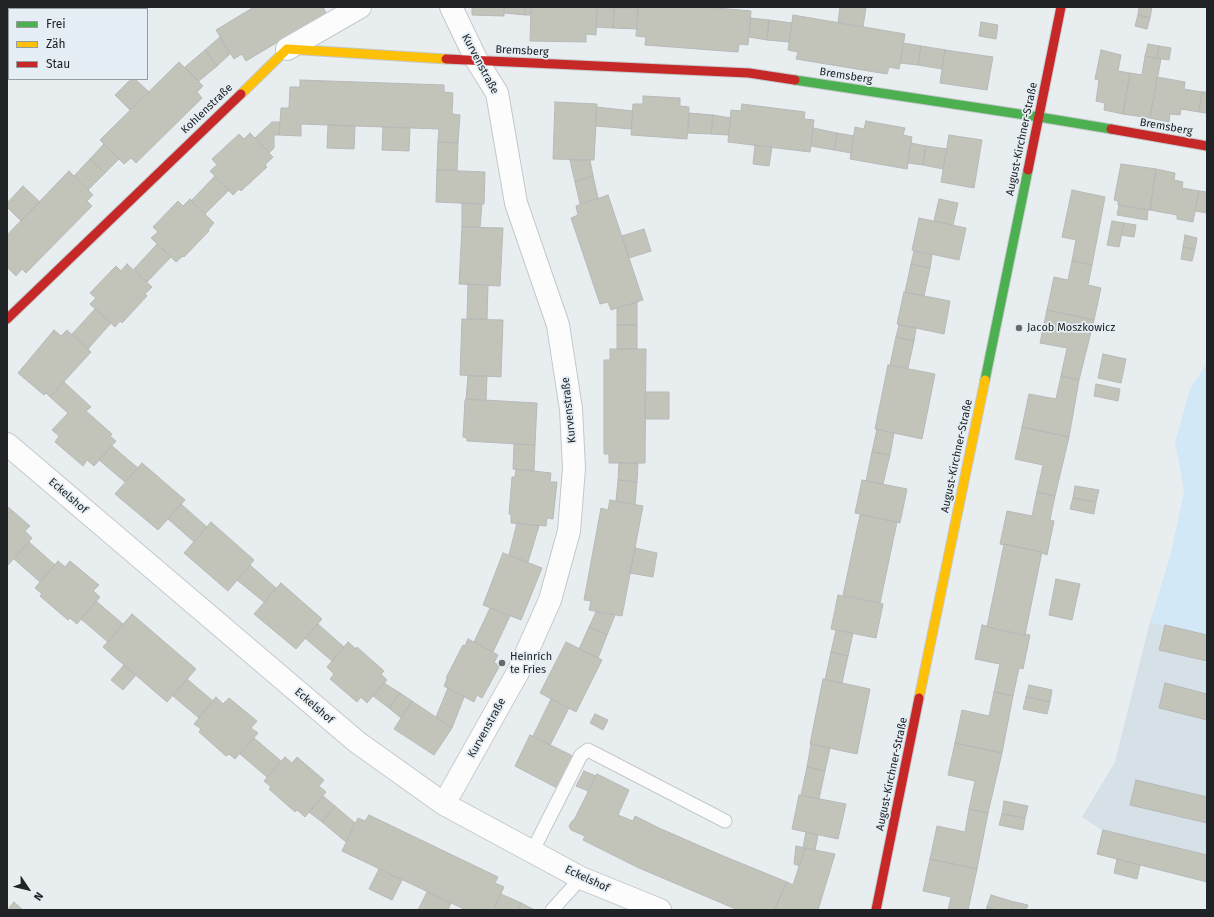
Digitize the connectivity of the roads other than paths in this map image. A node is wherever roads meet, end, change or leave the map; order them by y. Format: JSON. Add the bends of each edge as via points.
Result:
{"nodes":[{"id":1,"x":360,"y":7,"type":"edge"},
{"id":2,"x":451,"y":7,"type":"edge"},
{"id":3,"x":1061,"y":7,"type":"edge"},
{"id":4,"x":287,"y":49,"type":"junction"},
{"id":5,"x":477,"y":60,"type":"junction"},
{"id":6,"x":1039,"y":117,"type":"junction"},
{"id":7,"x":1207,"y":146,"type":"edge"},
{"id":8,"x":7,"y":318,"type":"edge"},
{"id":9,"x":7,"y":444,"type":"edge"},
{"id":10,"x":444,"y":804,"type":"junction"},
{"id":11,"x":725,"y":821,"type":"dead end"},
{"id":12,"x":532,"y":852,"type":"junction"},
{"id":13,"x":581,"y":878,"type":"junction"},
{"id":14,"x":552,"y":910,"type":"edge"},
{"id":15,"x":660,"y":910,"type":"edge"},
{"id":16,"x":876,"y":910,"type":"edge"}],
"edges":[{"from":1,"to":4,"type":"street"},
{"from":2,"to":5,"type":"street","name":"Kurvenstraße"},
{"from":3,"to":6,"type":"street","name":"August-Kirchner-Straße"},
{"from":4,"to":5,"type":"street"},
{"from":4,"to":8,"type":"street","name":"Kohlenstraße"},
{"from":5,"to":6,"type":"street","name":"Bremsberg","via":[[749,73]]},
{"from":5,"to":10,"type":"street","name":"Kurvenstraße","via":[[497,93],[516,203],[558,325],[570,409],[574,468],[569,531],[550,600],[518,672]]},
{"from":6,"to":7,"type":"street","name":"Bremsberg"},
{"from":6,"to":16,"type":"street","name":"August-Kirchner-Straße"},
{"from":9,"to":10,"type":"street","name":"Eckelshof","via":[[357,742]]},
{"from":10,"to":12,"type":"street","name":"Eckelshof"},
{"from":11,"to":12,"type":"lane","via":[[588,750],[581,755]]},
{"from":12,"to":13,"type":"street","name":"Eckelshof"},
{"from":13,"to":14,"type":"lane"},
{"from":13,"to":15,"type":"street","name":"Eckelshof"}]}
